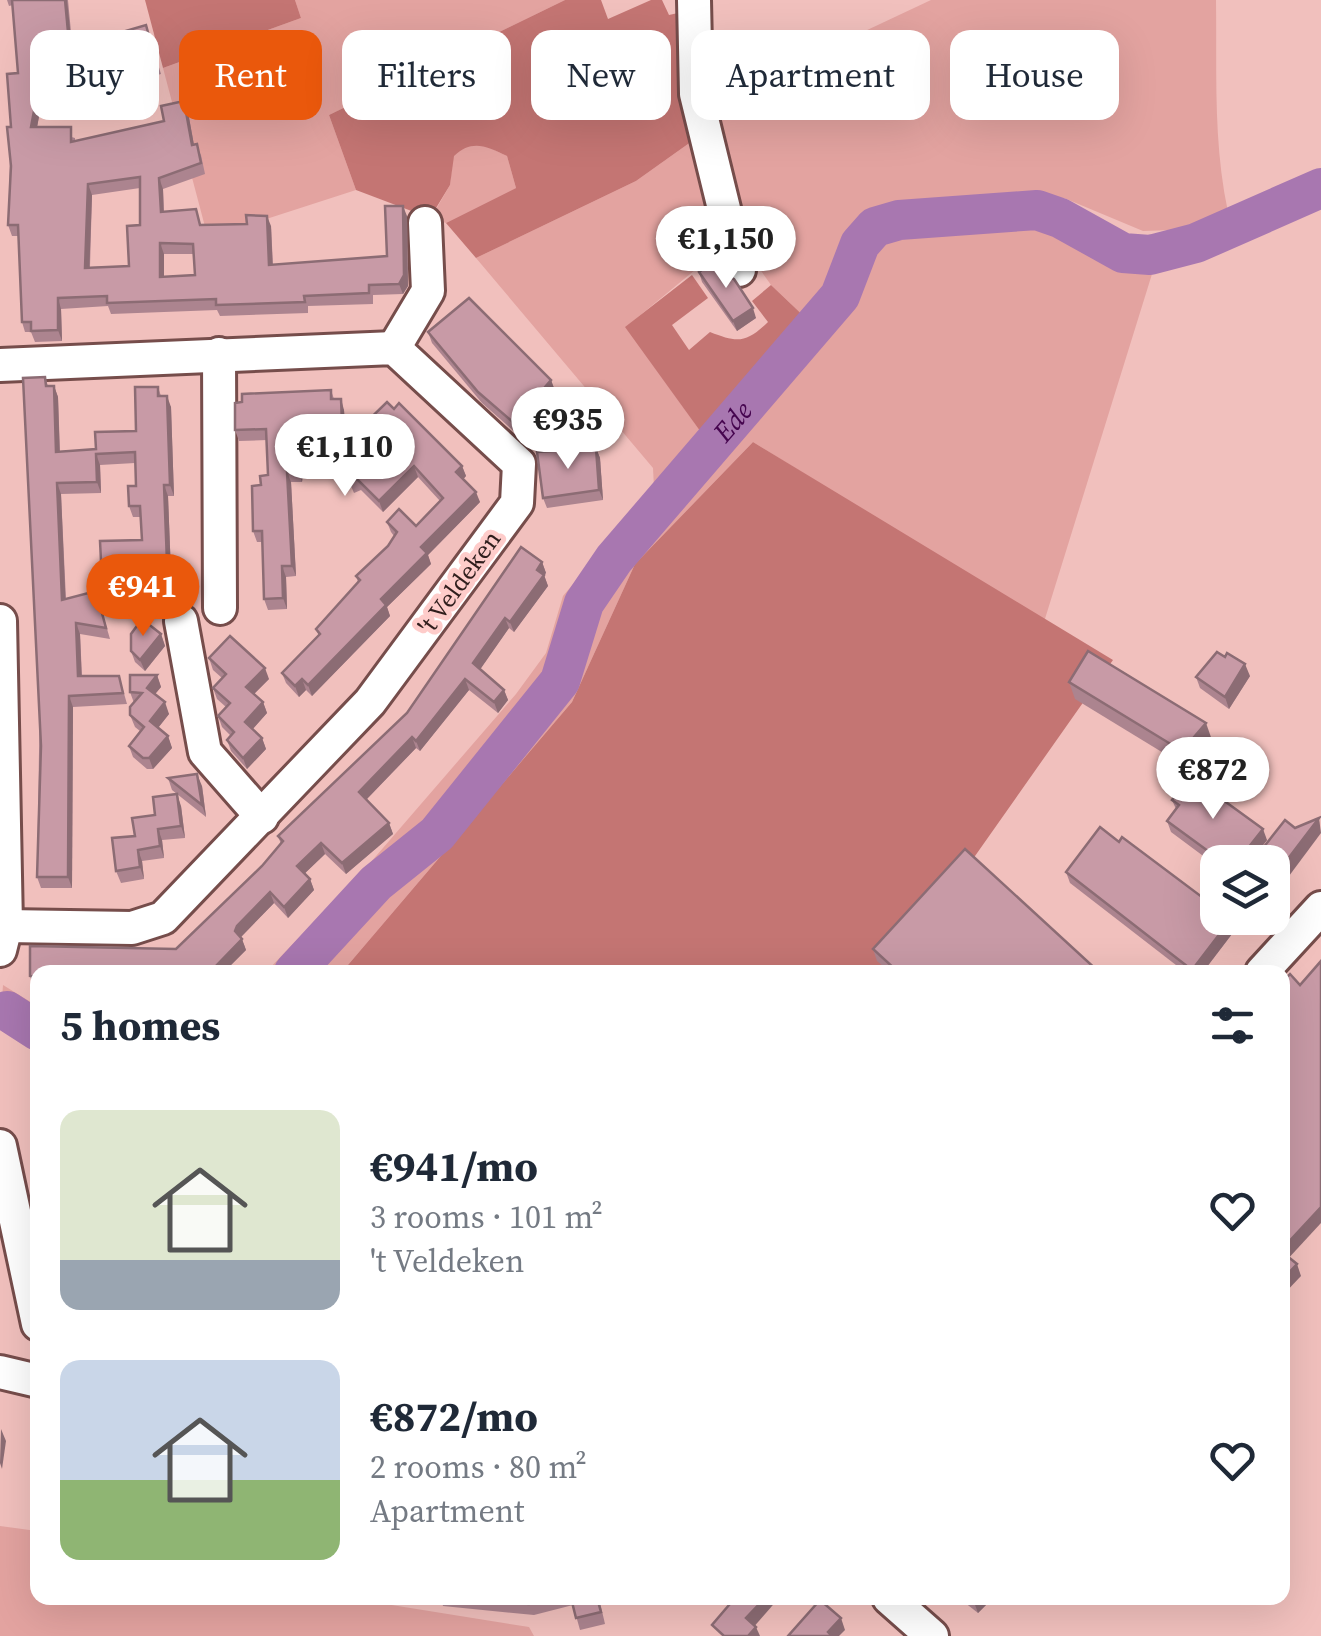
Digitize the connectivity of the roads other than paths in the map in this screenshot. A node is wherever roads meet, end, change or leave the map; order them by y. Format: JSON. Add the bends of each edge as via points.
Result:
{"nodes":[{"id":1,"x":694,"y":0,"type":"edge"},
{"id":2,"x":424,"y":223,"type":"dead end"},
{"id":3,"x":739,"y":270,"type":"dead end"},
{"id":4,"x":394,"y":348,"type":"junction"},
{"id":5,"x":219,"y":354,"type":"junction"},
{"id":6,"x":0,"y":365,"type":"edge"},
{"id":7,"x":220,"y":608,"type":"dead end"},
{"id":8,"x":0,"y":621,"type":"edge"},
{"id":9,"x":182,"y":621,"type":"dead end"},
{"id":10,"x":262,"y":817,"type":"junction"},
{"id":11,"x":1321,"y":908,"type":"edge"},
{"id":12,"x":3,"y":938,"type":"edge"},
{"id":13,"x":1268,"y":965,"type":"edge"},
{"id":14,"x":0,"y":1146,"type":"edge"},
{"id":15,"x":30,"y":1287,"type":"edge"},
{"id":16,"x":0,"y":1372,"type":"edge"},
{"id":17,"x":30,"y":1379,"type":"edge"},
{"id":18,"x":897,"y":1605,"type":"edge"},
{"id":19,"x":932,"y":1636,"type":"edge"}],
"edges":[{"from":1,"to":3,"type":"street","via":[[696,94]]},
{"from":2,"to":4,"type":"street","via":[[428,291]]},
{"from":4,"to":5,"type":"street"},
{"from":4,"to":10,"type":"street","name":"'t Veldeken","via":[[519,464],[517,503],[370,702]]},
{"from":5,"to":6,"type":"street"},
{"from":5,"to":7,"type":"street"},
{"from":8,"to":12,"type":"street"},
{"from":9,"to":10,"type":"street","via":[[204,752]]},
{"from":10,"to":12,"type":"street","name":"'t Veldeken","via":[[163,918],[132,928]]},
{"from":11,"to":13,"type":"street"},
{"from":14,"to":15,"type":"street"},
{"from":16,"to":17,"type":"street"},
{"from":18,"to":19,"type":"street"}]}
